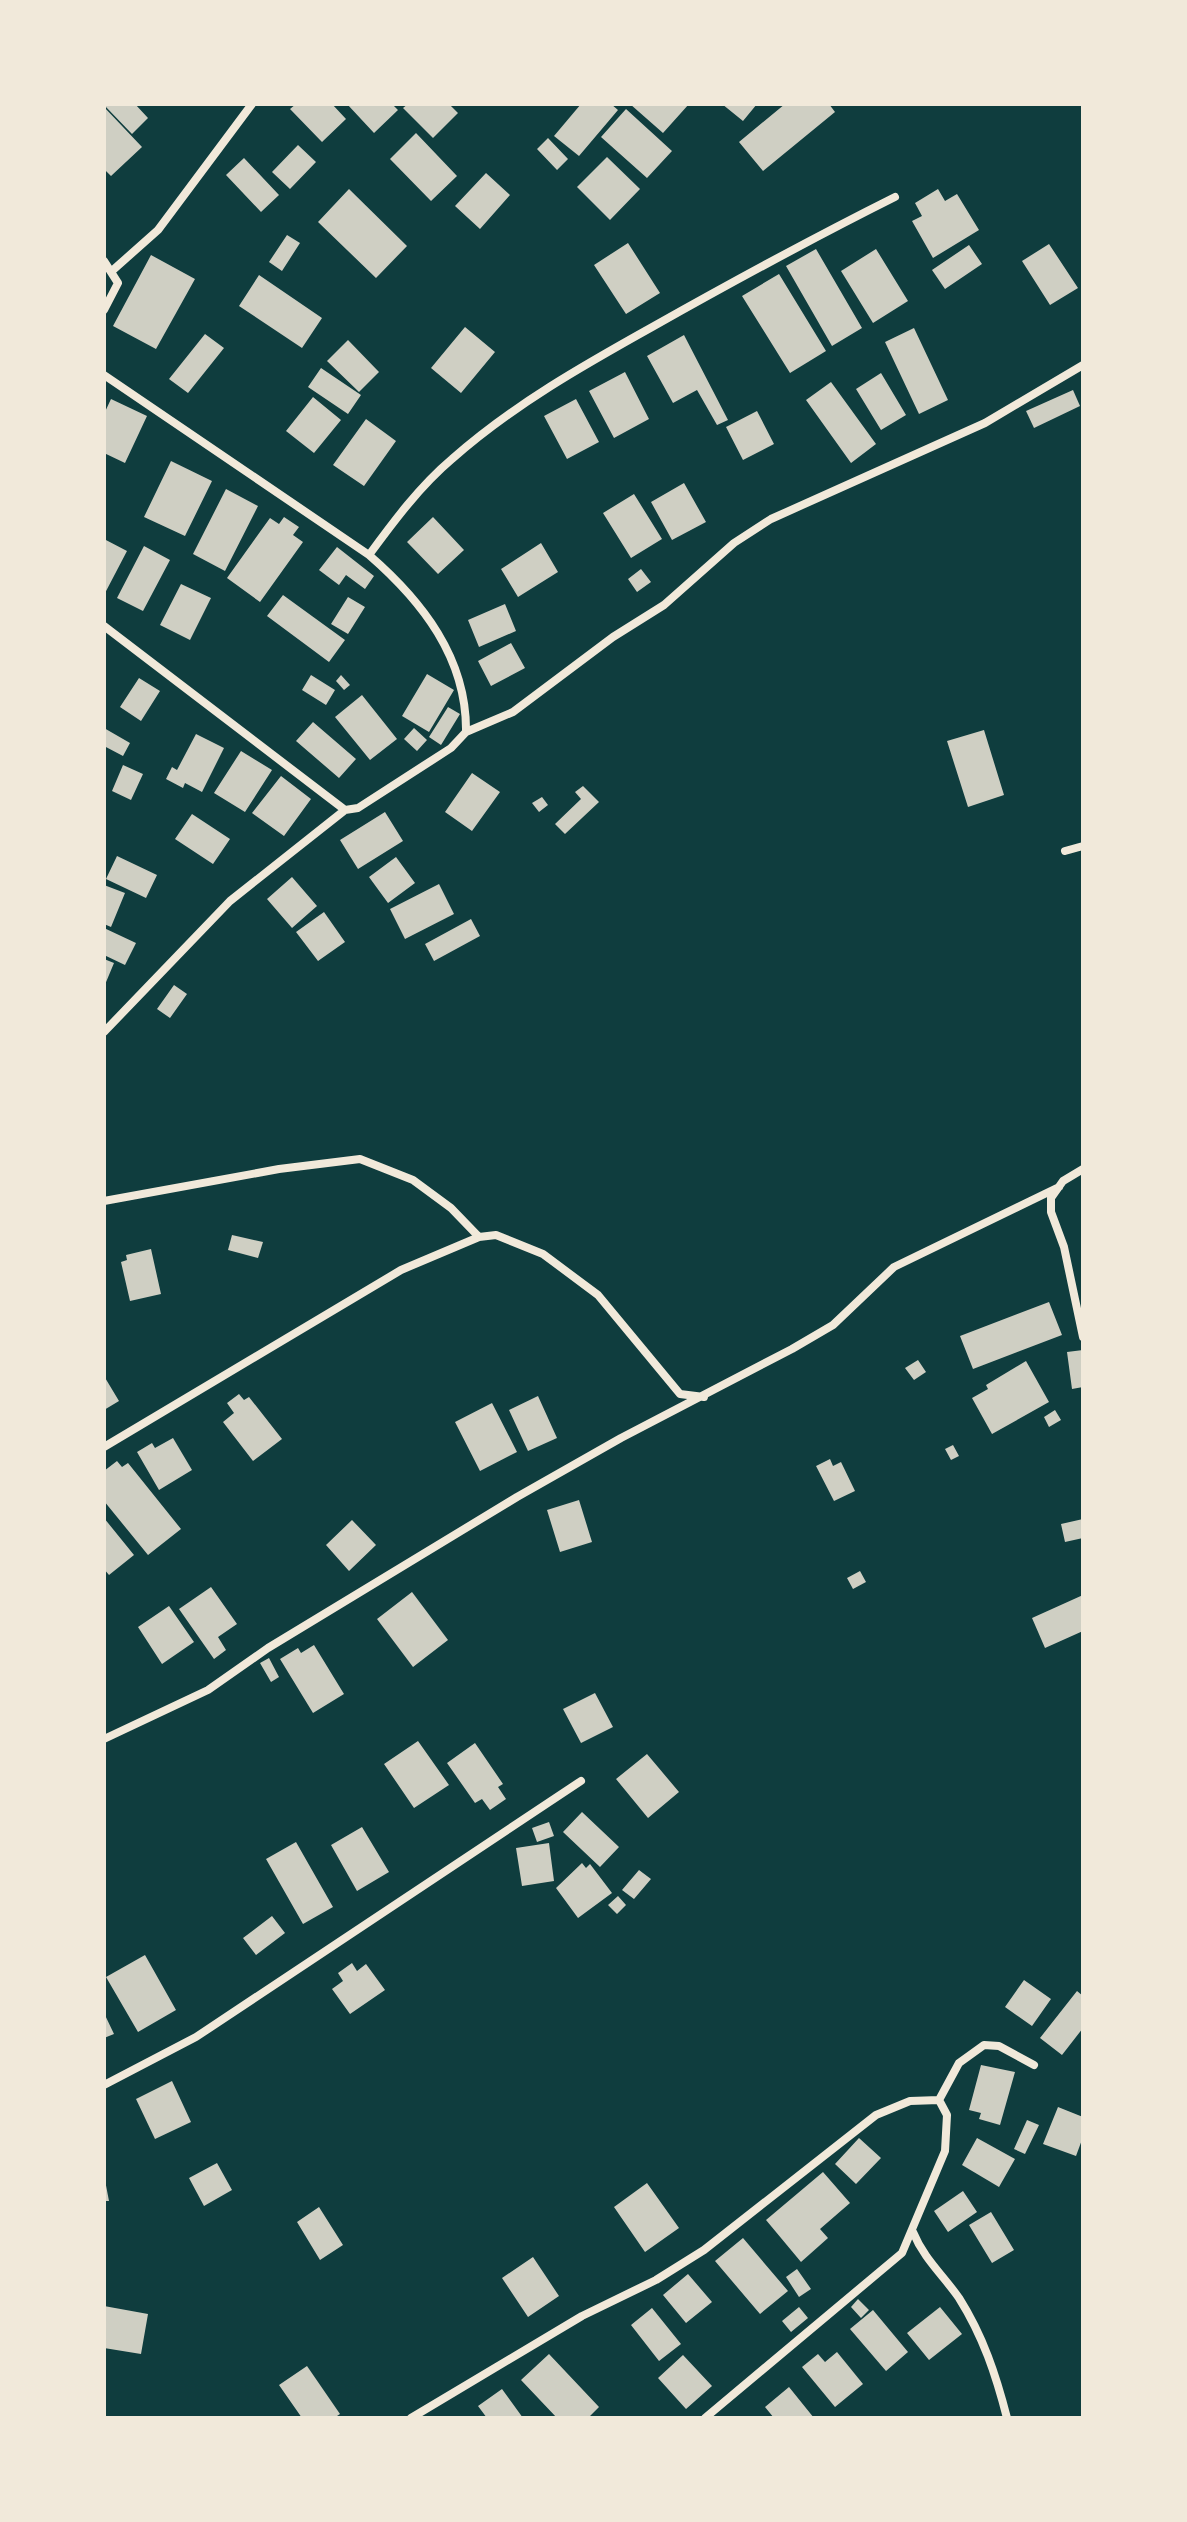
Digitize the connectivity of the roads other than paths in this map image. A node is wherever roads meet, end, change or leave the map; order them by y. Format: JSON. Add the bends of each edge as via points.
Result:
{"nodes":[{"id":1,"x":252,"y":104,"type":"edge"},
{"id":2,"x":895,"y":197,"type":"dead end"},
{"id":3,"x":104,"y":261,"type":"edge"},
{"id":4,"x":113,"y":270,"type":"junction"},
{"id":5,"x":104,"y":310,"type":"edge"},
{"id":6,"x":1083,"y":365,"type":"edge"},
{"id":7,"x":104,"y":375,"type":"edge"},
{"id":8,"x":369,"y":555,"type":"junction"},
{"id":9,"x":107,"y":629,"type":"edge"},
{"id":10,"x":104,"y":639,"type":"edge"},
{"id":11,"x":466,"y":732,"type":"junction"},
{"id":12,"x":345,"y":810,"type":"junction"},
{"id":13,"x":1083,"y":846,"type":"edge"},
{"id":14,"x":1065,"y":851,"type":"dead end"},
{"id":15,"x":104,"y":1032,"type":"edge"},
{"id":16,"x":1083,"y":1169,"type":"edge"},
{"id":17,"x":1059,"y":1187,"type":"junction"},
{"id":18,"x":104,"y":1201,"type":"edge"},
{"id":19,"x":479,"y":1237,"type":"junction"},
{"id":20,"x":1083,"y":1337,"type":"edge"},
{"id":21,"x":704,"y":1397,"type":"junction"},
{"id":22,"x":104,"y":1447,"type":"edge"},
{"id":23,"x":104,"y":1739,"type":"edge"},
{"id":24,"x":581,"y":1781,"type":"dead end"},
{"id":25,"x":1034,"y":2065,"type":"dead end"},
{"id":26,"x":104,"y":2085,"type":"edge"},
{"id":27,"x":939,"y":2100,"type":"junction"},
{"id":28,"x":913,"y":2232,"type":"junction"},
{"id":29,"x":411,"y":2418,"type":"edge"},
{"id":30,"x":705,"y":2418,"type":"edge"},
{"id":31,"x":1007,"y":2418,"type":"edge"}],
"edges":[{"from":1,"to":4,"type":"street","via":[[158,230]]},
{"from":2,"to":8,"type":"street","via":[[787,251],[500,419],[450,460],[401,511]]},
{"from":3,"to":4,"type":"street"},
{"from":4,"to":5,"type":"street","via":[[118,283]]},
{"from":6,"to":11,"type":"street","via":[[985,423],[771,519],[734,543],[664,605],[513,712]]},
{"from":7,"to":8,"type":"street"},
{"from":8,"to":11,"type":"street","via":[[432,621],[458,679]]},
{"from":9,"to":10,"type":"street"},
{"from":9,"to":12,"type":"street"},
{"from":11,"to":12,"type":"street","via":[[438,757],[358,808]]},
{"from":12,"to":15,"type":"street","via":[[230,901]]},
{"from":13,"to":14,"type":"street"},
{"from":16,"to":17,"type":"street"},
{"from":17,"to":20,"type":"street","via":[[1051,1198],[1051,1212]]},
{"from":17,"to":21,"type":"street","via":[[894,1267],[833,1325]]},
{"from":18,"to":19,"type":"street","via":[[360,1159],[413,1180]]},
{"from":19,"to":21,"type":"street","via":[[496,1235],[543,1254],[598,1295],[680,1394]]},
{"from":19,"to":22,"type":"street","via":[[401,1270]]},
{"from":21,"to":23,"type":"street","via":[[517,1497],[208,1690]]},
{"from":24,"to":26,"type":"street","via":[[196,2037]]},
{"from":25,"to":27,"type":"street","via":[[999,2046],[984,2045],[959,2063]]},
{"from":27,"to":28,"type":"street","via":[[947,2115],[945,2151]]},
{"from":27,"to":29,"type":"street","via":[[910,2101],[876,2115],[704,2250]]},
{"from":28,"to":30,"type":"street","via":[[902,2253]]},
{"from":28,"to":31,"type":"street","via":[[921,2254],[957,2295],[981,2335]]}]}
